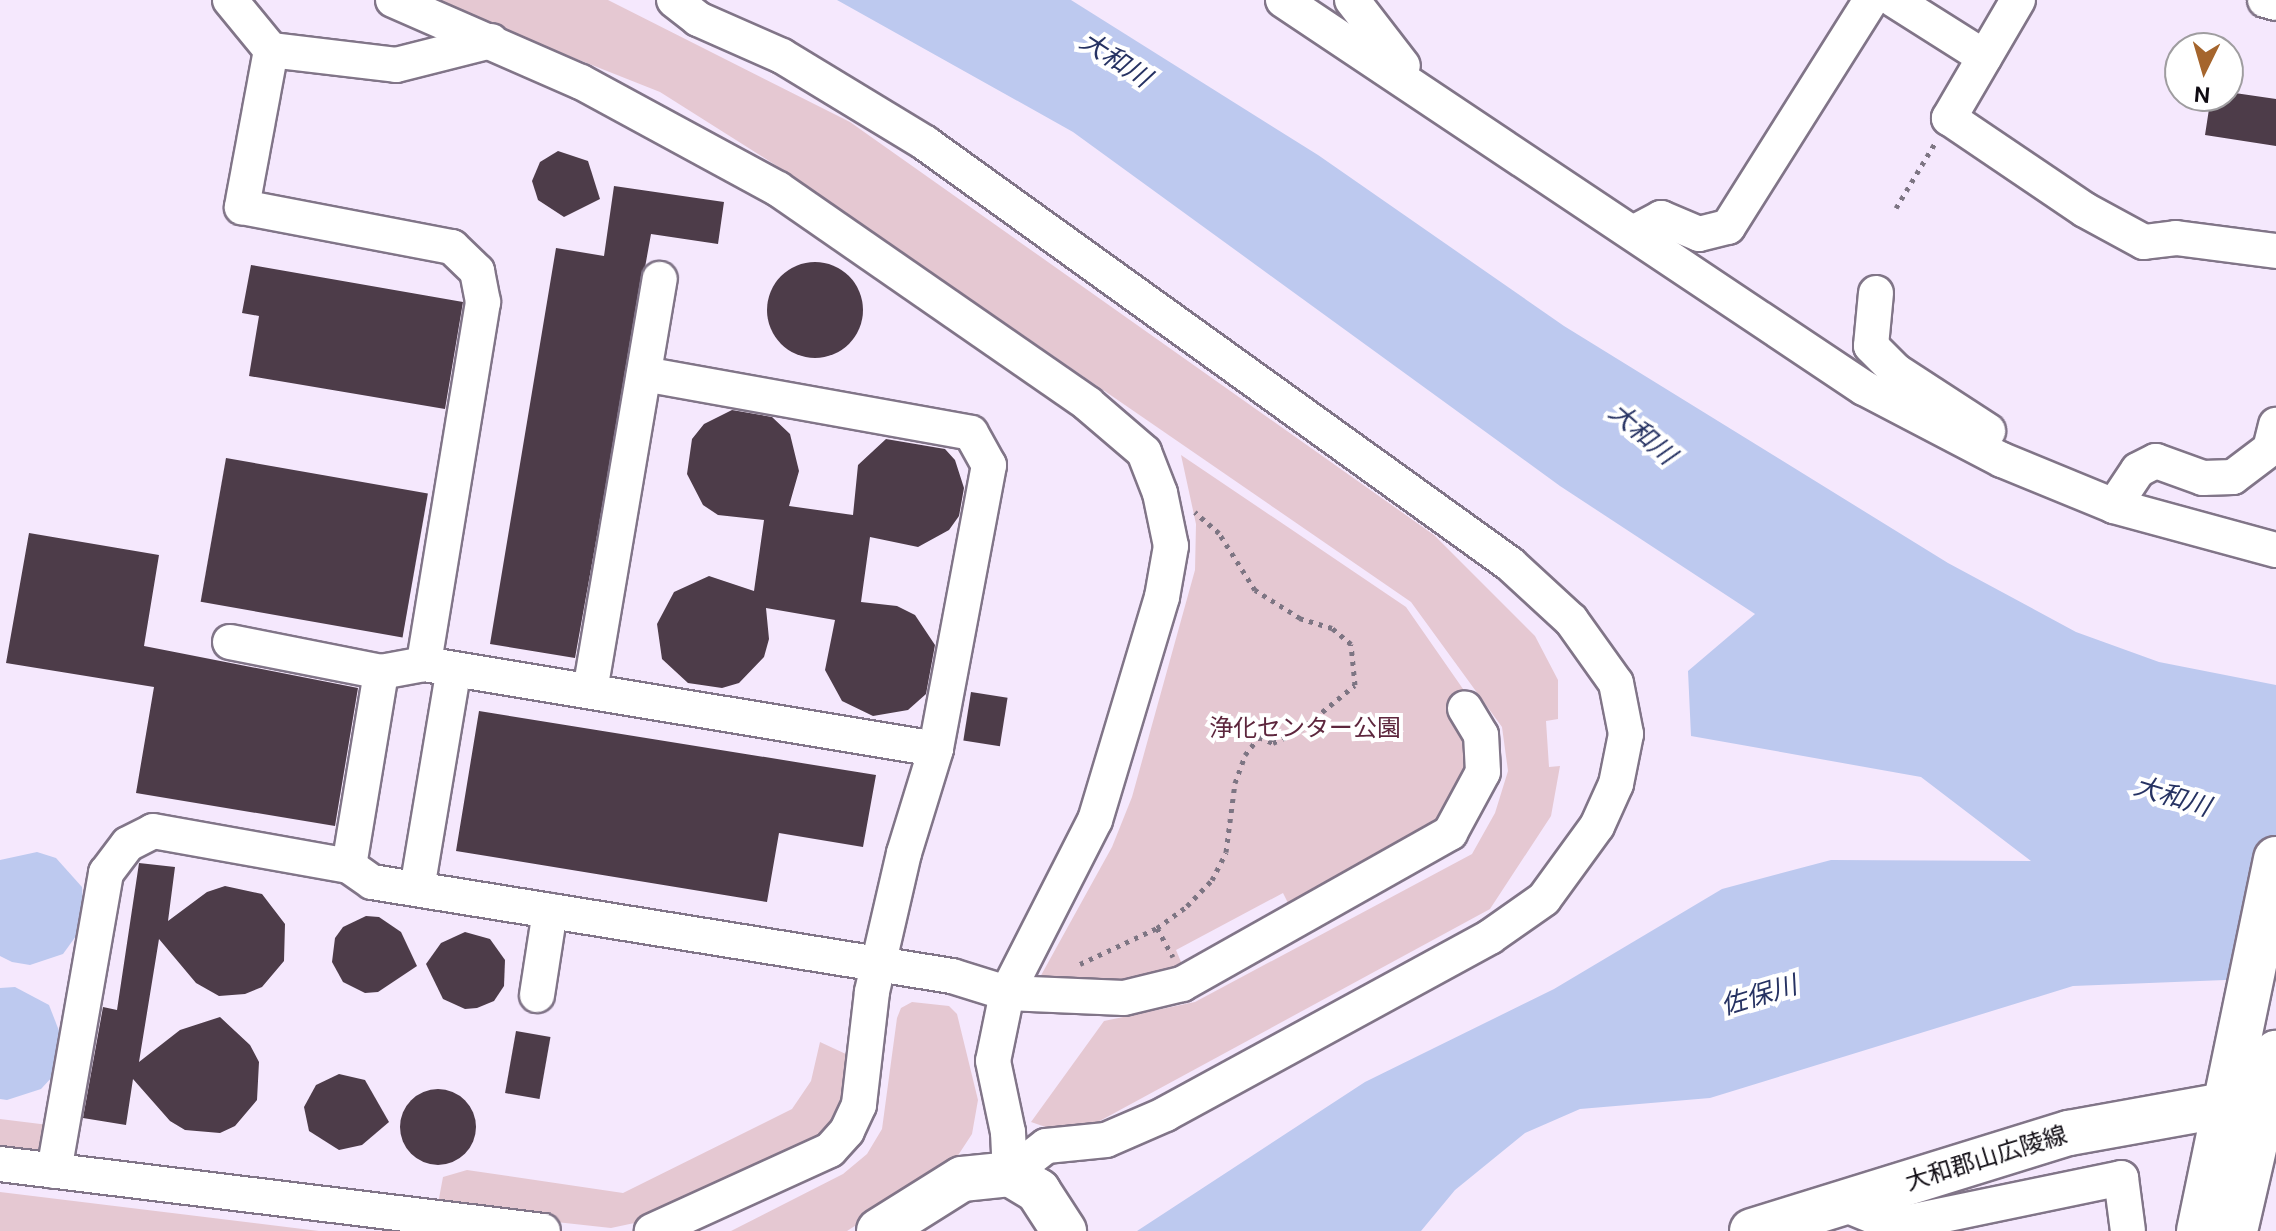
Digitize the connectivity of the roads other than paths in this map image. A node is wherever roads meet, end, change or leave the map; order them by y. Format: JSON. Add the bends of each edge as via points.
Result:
{"nodes":[{"id":1,"x":230,"y":0,"type":"edge"},
{"id":2,"x":393,"y":0,"type":"edge"},
{"id":3,"x":674,"y":0,"type":"edge"},
{"id":4,"x":1283,"y":0,"type":"edge"},
{"id":5,"x":1352,"y":0,"type":"edge"},
{"id":6,"x":1871,"y":0,"type":"edge"},
{"id":7,"x":1894,"y":0,"type":"edge"},
{"id":8,"x":2018,"y":0,"type":"edge"},
{"id":9,"x":2265,"y":0,"type":"edge"},
{"id":10,"x":2276,"y":3,"type":"edge"},
{"id":11,"x":491,"y":41,"type":"junction"},
{"id":12,"x":271,"y":50,"type":"junction"},
{"id":13,"x":1984,"y":57,"type":"junction"},
{"id":14,"x":1408,"y":79,"type":"junction"},
{"id":15,"x":1633,"y":233,"type":"junction"},
{"id":16,"x":2276,"y":251,"type":"edge"},
{"id":17,"x":660,"y":279,"type":"dead end"},
{"id":18,"x":1876,"y":293,"type":"dead end"},
{"id":19,"x":644,"y":374,"type":"junction"},
{"id":20,"x":2276,"y":425,"type":"edge"},
{"id":21,"x":2033,"y":473,"type":"junction"},
{"id":22,"x":2114,"y":506,"type":"junction"},
{"id":23,"x":2276,"y":550,"type":"edge"},
{"id":24,"x":230,"y":642,"type":"dead end"},
{"id":25,"x":439,"y":666,"type":"junction"},
{"id":26,"x":381,"y":672,"type":"junction"},
{"id":27,"x":590,"y":691,"type":"junction"},
{"id":28,"x":1465,"y":708,"type":"dead end"},
{"id":29,"x":936,"y":749,"type":"junction"},
{"id":30,"x":2276,"y":859,"type":"edge"},
{"id":31,"x":349,"y":866,"type":"junction"},
{"id":32,"x":417,"y":889,"type":"junction"},
{"id":33,"x":550,"y":911,"type":"junction"},
{"id":34,"x":881,"y":966,"type":"junction"},
{"id":35,"x":1007,"y":993,"type":"junction"},
{"id":36,"x":537,"y":995,"type":"dead end"},
{"id":37,"x":2259,"y":1074,"type":"edge"},
{"id":38,"x":0,"y":1164,"type":"edge"},
{"id":39,"x":54,"y":1171,"type":"junction"},
{"id":40,"x":1010,"y":1174,"type":"junction"},
{"id":41,"x":1841,"y":1203,"type":"junction"},
{"id":42,"x":543,"y":1231,"type":"edge"},
{"id":43,"x":652,"y":1231,"type":"edge"},
{"id":44,"x":879,"y":1231,"type":"edge"},
{"id":45,"x":1064,"y":1231,"type":"edge"},
{"id":46,"x":1752,"y":1231,"type":"edge"},
{"id":47,"x":2128,"y":1231,"type":"edge"},
{"id":48,"x":2199,"y":1231,"type":"edge"},
{"id":49,"x":2235,"y":1231,"type":"edge"}],
"edges":[{"from":1,"to":12,"type":"street"},
{"from":2,"to":11,"type":"street"},
{"from":3,"to":40,"type":"street","via":[[698,19],[782,56],[925,143],[1510,564],[1571,620],[1616,683],[1626,734],[1616,784],[1597,826],[1544,899],[1490,937],[1166,1114],[1106,1140],[1046,1146]]},
{"from":4,"to":14,"type":"street"},
{"from":5,"to":14,"type":"street"},
{"from":6,"to":15,"type":"street","via":[[1728,227],[1699,234],[1661,218]]},
{"from":7,"to":13,"type":"street"},
{"from":8,"to":13,"type":"street"},
{"from":9,"to":10,"type":"street"},
{"from":11,"to":12,"type":"street","via":[[396,65]]},
{"from":11,"to":35,"type":"street","via":[[581,82],[778,189],[1088,404],[1144,452],[1160,493],[1171,546],[1162,597],[1095,820]]},
{"from":12,"to":25,"type":"street","via":[[242,207],[452,247],[477,271],[483,302]]},
{"from":13,"to":16,"type":"street","via":[[1949,118],[2085,210],[2144,242],[2176,238]]},
{"from":14,"to":15,"type":"street"},
{"from":15,"to":21,"type":"street","via":[[1864,388]]},
{"from":17,"to":19,"type":"street"},
{"from":18,"to":21,"type":"street","via":[[1871,346],[1896,371],[2028,457]]},
{"from":19,"to":27,"type":"street"},
{"from":19,"to":29,"type":"street","via":[[971,433],[989,465]]},
{"from":20,"to":22,"type":"street","via":[[2270,449],[2233,477],[2203,478],[2156,461],[2138,470]]},
{"from":21,"to":22,"type":"street"},
{"from":22,"to":23,"type":"street"},
{"from":24,"to":26,"type":"street"},
{"from":25,"to":26,"type":"street"},
{"from":25,"to":27,"type":"street"},
{"from":25,"to":32,"type":"street"},
{"from":26,"to":31,"type":"street"},
{"from":27,"to":29,"type":"street"},
{"from":28,"to":35,"type":"street","via":[[1481,735],[1483,772],[1450,833],[1182,984],[1124,998]]},
{"from":29,"to":34,"type":"street","via":[[904,853]]},
{"from":30,"to":37,"type":"main road"},
{"from":31,"to":32,"type":"street","via":[[372,882]]},
{"from":31,"to":39,"type":"street","via":[[153,831],[128,844],[106,873]]},
{"from":32,"to":33,"type":"street"},
{"from":33,"to":34,"type":"street"},
{"from":33,"to":36,"type":"street"},
{"from":34,"to":35,"type":"street","via":[[952,976]]},
{"from":34,"to":43,"type":"street","via":[[872,992],[859,1105],[847,1131],[830,1150]]},
{"from":35,"to":40,"type":"street","via":[[993,1061],[1008,1132]]},
{"from":37,"to":41,"type":"main road","name":"大和郡山広陵線"},
{"from":37,"to":48,"type":"main road"},
{"from":37,"to":49,"type":"main road"},
{"from":38,"to":39,"type":"street"},
{"from":39,"to":42,"type":"street"},
{"from":40,"to":44,"type":"main road","via":[[962,1179]]},
{"from":40,"to":45,"type":"main road","via":[[1038,1191]]},
{"from":41,"to":46,"type":"main road","name":"大和郡山広陵線"},
{"from":41,"to":47,"type":"street","via":[[1895,1225],[2121,1178]]}]}
